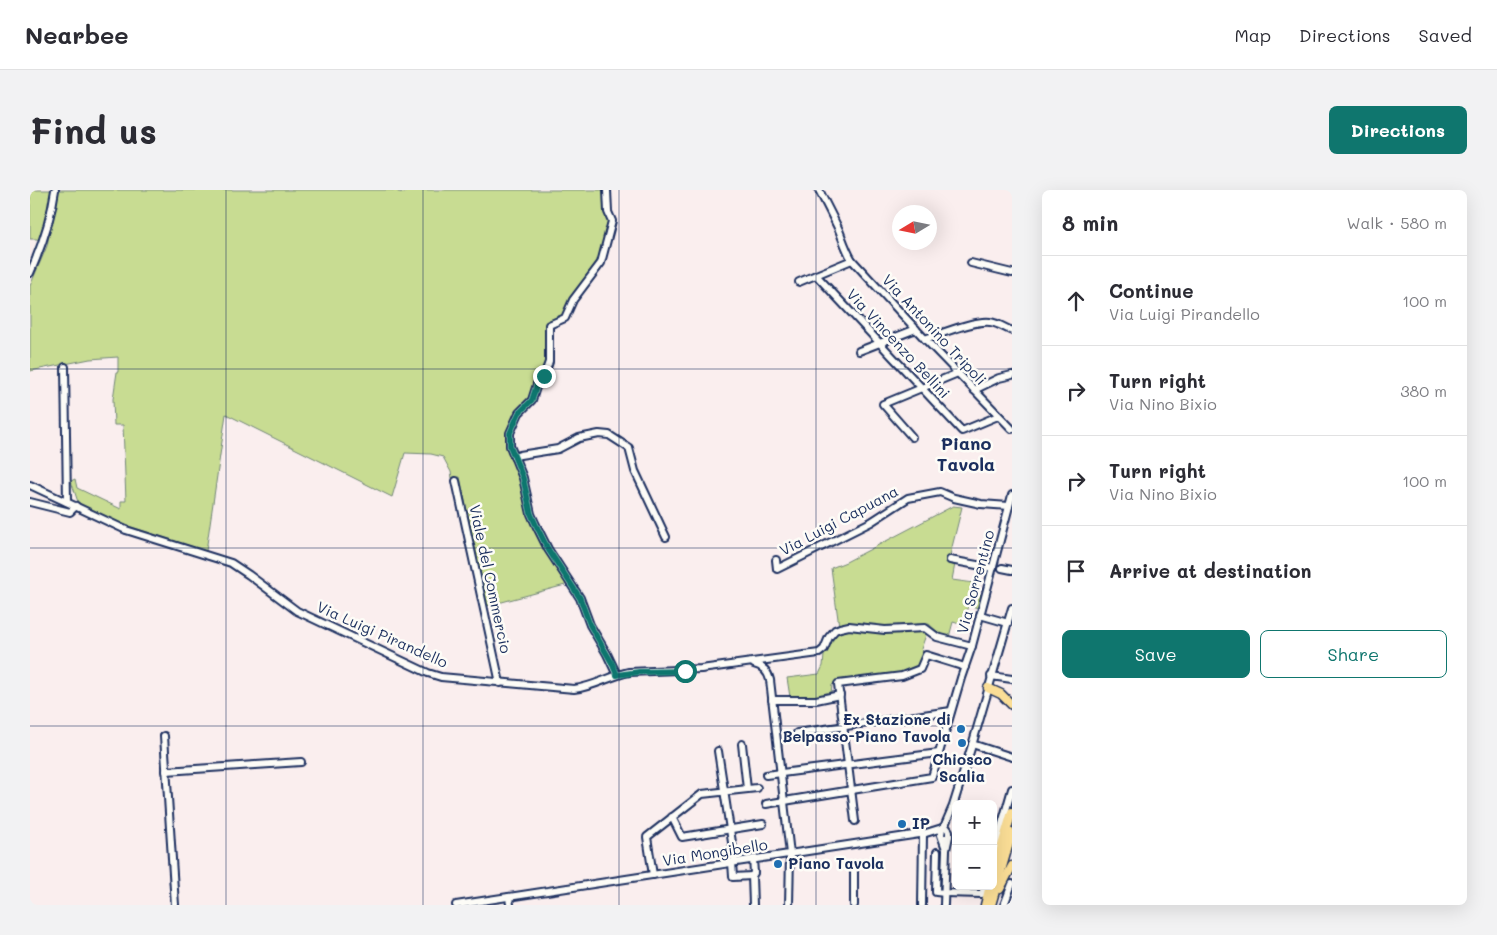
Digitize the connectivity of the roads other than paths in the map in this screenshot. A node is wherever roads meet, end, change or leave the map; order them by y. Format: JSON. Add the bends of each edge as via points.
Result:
{"nodes":[{"id":1,"x":55,"y":190,"type":"edge"},
{"id":2,"x":606,"y":190,"type":"edge"},
{"id":3,"x":819,"y":190,"type":"edge"},
{"id":4,"x":852,"y":260,"type":"junction"},
{"id":5,"x":971,"y":263,"type":"dead end"},
{"id":6,"x":30,"y":273,"type":"edge"},
{"id":7,"x":1012,"y":273,"type":"edge"},
{"id":8,"x":816,"y":275,"type":"junction"},
{"id":9,"x":799,"y":282,"type":"dead end"},
{"id":10,"x":916,"y":330,"type":"junction"},
{"id":11,"x":1012,"y":331,"type":"edge"},
{"id":12,"x":925,"y":339,"type":"junction"},
{"id":13,"x":879,"y":344,"type":"junction"},
{"id":14,"x":860,"y":351,"type":"dead end"},
{"id":15,"x":65,"y":367,"type":"dead end"},
{"id":16,"x":958,"y":373,"type":"junction"},
{"id":17,"x":1012,"y":375,"type":"edge"},
{"id":18,"x":921,"y":388,"type":"junction"},
{"id":19,"x":974,"y":390,"type":"junction"},
{"id":20,"x":998,"y":416,"type":"junction"},
{"id":21,"x":1011,"y":429,"type":"edge"},
{"id":22,"x":912,"y":437,"type":"dead end"},
{"id":23,"x":514,"y":457,"type":"junction"},
{"id":24,"x":456,"y":481,"type":"dead end"},
{"id":25,"x":30,"y":485,"type":"edge"},
{"id":26,"x":1012,"y":495,"type":"edge"},
{"id":27,"x":30,"y":502,"type":"edge"},
{"id":28,"x":67,"y":502,"type":"junction"},
{"id":29,"x":76,"y":506,"type":"junction"},
{"id":30,"x":1009,"y":506,"type":"junction"},
{"id":31,"x":666,"y":537,"type":"dead end"},
{"id":32,"x":776,"y":560,"type":"dead end"},
{"id":33,"x":950,"y":560,"type":"dead end"},
{"id":34,"x":993,"y":568,"type":"junction"},
{"id":35,"x":1002,"y":568,"type":"dead end"},
{"id":36,"x":1012,"y":570,"type":"edge"},
{"id":37,"x":1012,"y":608,"type":"edge"},
{"id":38,"x":980,"y":615,"type":"junction"},
{"id":39,"x":1008,"y":623,"type":"junction"},
{"id":40,"x":972,"y":646,"type":"junction"},
{"id":41,"x":770,"y":660,"type":"junction"},
{"id":42,"x":750,"y":663,"type":"junction"},
{"id":43,"x":965,"y":667,"type":"junction"},
{"id":44,"x":617,"y":675,"type":"junction"},
{"id":45,"x":769,"y":676,"type":"junction"},
{"id":46,"x":991,"y":676,"type":"junction"},
{"id":47,"x":1012,"y":679,"type":"edge"},
{"id":48,"x":500,"y":683,"type":"junction"},
{"id":49,"x":988,"y":688,"type":"junction"},
{"id":50,"x":840,"y":695,"type":"junction"},
{"id":51,"x":772,"y":700,"type":"junction"},
{"id":52,"x":1012,"y":705,"type":"edge"},
{"id":53,"x":951,"y":711,"type":"junction"},
{"id":54,"x":844,"y":726,"type":"junction"},
{"id":55,"x":797,"y":733,"type":"dead end"},
{"id":56,"x":164,"y":736,"type":"dead end"},
{"id":57,"x":742,"y":744,"type":"dead end"},
{"id":58,"x":972,"y":744,"type":"junction"},
{"id":59,"x":718,"y":751,"type":"dead end"},
{"id":60,"x":939,"y":753,"type":"junction"},
{"id":61,"x":1012,"y":757,"type":"edge"},
{"id":62,"x":300,"y":762,"type":"dead end"},
{"id":63,"x":848,"y":765,"type":"junction"},
{"id":64,"x":166,"y":771,"type":"junction"},
{"id":65,"x":780,"y":774,"type":"junction"},
{"id":66,"x":766,"y":775,"type":"dead end"},
{"id":67,"x":757,"y":788,"type":"dead end"},
{"id":68,"x":747,"y":789,"type":"junction"},
{"id":69,"x":1012,"y":789,"type":"edge"},
{"id":70,"x":724,"y":791,"type":"junction"},
{"id":71,"x":852,"y":791,"type":"junction"},
{"id":72,"x":783,"y":802,"type":"junction"},
{"id":73,"x":766,"y":804,"type":"dead end"},
{"id":74,"x":1012,"y":812,"type":"edge"},
{"id":75,"x":672,"y":817,"type":"junction"},
{"id":76,"x":855,"y":821,"type":"dead end"},
{"id":77,"x":763,"y":824,"type":"dead end"},
{"id":78,"x":730,"y":829,"type":"junction"},
{"id":79,"x":924,"y":833,"type":"junction"},
{"id":80,"x":945,"y":833,"type":"junction"},
{"id":81,"x":1012,"y":833,"type":"edge"},
{"id":82,"x":996,"y":845,"type":"edge"},
{"id":83,"x":937,"y":852,"type":"dead end"},
{"id":84,"x":790,"y":854,"type":"junction"},
{"id":85,"x":753,"y":859,"type":"junction"},
{"id":86,"x":733,"y":862,"type":"junction"},
{"id":87,"x":997,"y":863,"type":"edge"},
{"id":88,"x":1012,"y":866,"type":"edge"},
{"id":89,"x":854,"y":869,"type":"dead end"},
{"id":90,"x":653,"y":875,"type":"junction"},
{"id":91,"x":752,"y":876,"type":"junction"},
{"id":92,"x":1012,"y":884,"type":"edge"},
{"id":93,"x":984,"y":890,"type":"edge"},
{"id":94,"x":989,"y":890,"type":"edge"},
{"id":95,"x":945,"y":893,"type":"junction"},
{"id":96,"x":509,"y":897,"type":"junction"},
{"id":97,"x":175,"y":905,"type":"edge"},
{"id":98,"x":456,"y":905,"type":"edge"},
{"id":99,"x":510,"y":905,"type":"edge"},
{"id":100,"x":753,"y":905,"type":"edge"},
{"id":101,"x":789,"y":905,"type":"edge"},
{"id":102,"x":854,"y":905,"type":"edge"},
{"id":103,"x":922,"y":905,"type":"edge"},
{"id":104,"x":944,"y":905,"type":"edge"},
{"id":105,"x":985,"y":905,"type":"edge"},
{"id":106,"x":991,"y":905,"type":"edge"},
{"id":107,"x":995,"y":905,"type":"edge"},
{"id":108,"x":1004,"y":905,"type":"edge"}],
"edges":[{"from":1,"to":6,"type":"street","via":[[40,252]]},
{"from":2,"to":23,"type":"street","via":[[612,221],[602,263],[573,300],[565,318],[549,325],[549,362],[544,376],[538,381],[532,400],[519,413],[510,433]]},
{"from":3,"to":4,"type":"street","name":"Via Antonino Tripoli"},
{"from":4,"to":8,"type":"street"},
{"from":4,"to":10,"type":"street","name":"Via Antonino Tripoli"},
{"from":5,"to":7,"type":"street"},
{"from":8,"to":9,"type":"street"},
{"from":8,"to":13,"type":"street","name":"Via Vincenzo Bellini"},
{"from":10,"to":12,"type":"street","name":"Via Antonino Tripoli"},
{"from":10,"to":13,"type":"street"},
{"from":11,"to":12,"type":"street","via":[[987,322]]},
{"from":12,"to":16,"type":"street","name":"Via Antonino Tripoli"},
{"from":13,"to":14,"type":"street"},
{"from":13,"to":18,"type":"street","name":"Via Vincenzo Bellini"},
{"from":15,"to":28,"type":"street"},
{"from":16,"to":18,"type":"street"},
{"from":16,"to":19,"type":"street","name":"Via Antonino Tripoli"},
{"from":17,"to":19,"type":"street"},
{"from":18,"to":20,"type":"street","name":"Via Vincenzo Bellini","via":[[962,430]]},
{"from":18,"to":22,"type":"street","via":[[884,404]]},
{"from":19,"to":20,"type":"street","name":"Via Antonino Tripoli"},
{"from":20,"to":21,"type":"street","name":"Via Antonino Tripoli"},
{"from":23,"to":31,"type":"street","via":[[558,449],[579,438],[609,435],[629,448],[635,471]]},
{"from":23,"to":44,"type":"street","via":[[536,525],[580,598],[590,625]]},
{"from":24,"to":48,"type":"street","name":"Viale del Commercio"},
{"from":25,"to":28,"type":"street","name":"Via Luigi Pirandello"},
{"from":26,"to":30,"type":"street","name":"Via Sorrentino"},
{"from":27,"to":29,"type":"street","via":[[70,512]]},
{"from":28,"to":29,"type":"street","name":"Via Luigi Pirandello"},
{"from":29,"to":48,"type":"street","name":"Via Luigi Pirandello","via":[[126,530],[231,563],[297,611],[428,673]]},
{"from":30,"to":32,"type":"street","name":"Via Luigi Capuana","via":[[982,504],[940,492],[908,498],[870,522],[777,569]]},
{"from":30,"to":34,"type":"street","name":"Via Sorrentino"},
{"from":33,"to":34,"type":"street"},
{"from":34,"to":38,"type":"street","name":"Via Sorrentino"},
{"from":35,"to":36,"type":"street"},
{"from":37,"to":39,"type":"street"},
{"from":38,"to":39,"type":"street"},
{"from":38,"to":40,"type":"street","name":"Via Sorrentino"},
{"from":39,"to":46,"type":"street"},
{"from":40,"to":41,"type":"street","name":"Via Luigi Pirandello","via":[[938,637],[925,628],[885,630],[849,626],[835,630],[819,652]]},
{"from":40,"to":43,"type":"street","name":"Via Sorrentino"},
{"from":41,"to":42,"type":"street","name":"Via Luigi Pirandello"},
{"from":41,"to":45,"type":"street"},
{"from":42,"to":44,"type":"street","name":"Via Luigi Pirandello"},
{"from":42,"to":45,"type":"street","via":[[761,666]]},
{"from":43,"to":50,"type":"street","via":[[926,655],[920,669],[909,675],[838,684]]},
{"from":43,"to":53,"type":"street","name":"Via Sorrentino"},
{"from":44,"to":48,"type":"street","name":"Via Luigi Pirandello","via":[[574,689]]},
{"from":45,"to":51,"type":"street"},
{"from":46,"to":47,"type":"street"},
{"from":46,"to":49,"type":"street"},
{"from":49,"to":52,"type":"main road","via":[[1001,694]]},
{"from":49,"to":58,"type":"street"},
{"from":50,"to":51,"type":"street","via":[[816,700]]},
{"from":50,"to":54,"type":"street"},
{"from":51,"to":65,"type":"street"},
{"from":53,"to":54,"type":"street"},
{"from":53,"to":60,"type":"street","name":"Via Sorrentino"},
{"from":54,"to":55,"type":"street"},
{"from":54,"to":63,"type":"street"},
{"from":56,"to":64,"type":"street"},
{"from":57,"to":68,"type":"street"},
{"from":58,"to":61,"type":"street"},
{"from":58,"to":80,"type":"street"},
{"from":59,"to":70,"type":"street"},
{"from":60,"to":63,"type":"street"},
{"from":60,"to":71,"type":"street","name":"Via Sorrentino","via":[[932,777]]},
{"from":62,"to":64,"type":"street"},
{"from":63,"to":65,"type":"street"},
{"from":63,"to":71,"type":"street"},
{"from":64,"to":97,"type":"street"},
{"from":65,"to":66,"type":"street"},
{"from":65,"to":72,"type":"street"},
{"from":67,"to":68,"type":"street"},
{"from":68,"to":70,"type":"street"},
{"from":69,"to":82,"type":"street"},
{"from":70,"to":75,"type":"street","via":[[702,794]]},
{"from":70,"to":78,"type":"street"},
{"from":71,"to":72,"type":"street"},
{"from":71,"to":76,"type":"street"},
{"from":72,"to":73,"type":"street"},
{"from":72,"to":84,"type":"street"},
{"from":74,"to":87,"type":"main road"},
{"from":75,"to":78,"type":"street","via":[[682,837]]},
{"from":75,"to":90,"type":"street","via":[[647,837]]},
{"from":77,"to":78,"type":"street"},
{"from":78,"to":86,"type":"street"},
{"from":79,"to":80,"type":"street"},
{"from":79,"to":84,"type":"street","name":"Via Mongibello"},
{"from":79,"to":103,"type":"street"},
{"from":80,"to":95,"type":"street"},
{"from":81,"to":106,"type":"main road"},
{"from":83,"to":95,"type":"street","via":[[936,892]]},
{"from":84,"to":85,"type":"street","name":"Via Mongibello"},
{"from":84,"to":101,"type":"street"},
{"from":85,"to":86,"type":"street","name":"Via Mongibello"},
{"from":85,"to":91,"type":"street"},
{"from":86,"to":90,"type":"street","name":"Via Mongibello"},
{"from":86,"to":91,"type":"street","via":[[734,877]]},
{"from":88,"to":107,"type":"main road","via":[[1001,884]]},
{"from":89,"to":102,"type":"street"},
{"from":90,"to":96,"type":"street","name":"Via Mongibello"},
{"from":91,"to":100,"type":"street"},
{"from":92,"to":108,"type":"street"},
{"from":93,"to":95,"type":"street","via":[[982,894]]},
{"from":94,"to":105,"type":"main road"},
{"from":95,"to":104,"type":"street"},
{"from":96,"to":98,"type":"street","name":"Via Mongibello"},
{"from":96,"to":99,"type":"street"}]}
